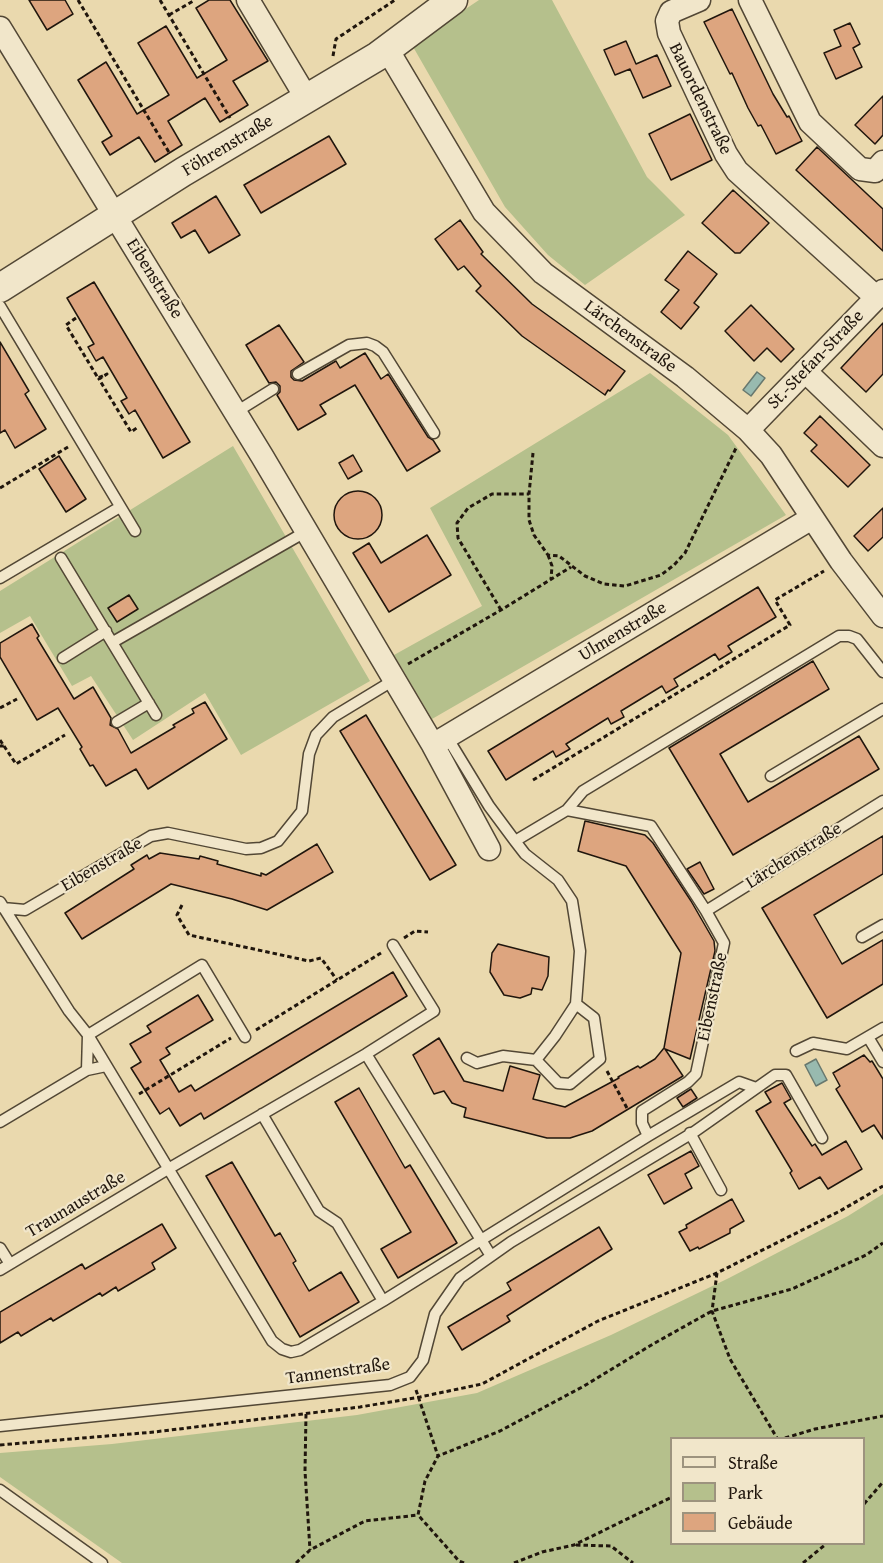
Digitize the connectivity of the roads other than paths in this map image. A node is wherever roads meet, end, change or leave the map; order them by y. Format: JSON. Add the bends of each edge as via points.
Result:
{"nodes":[{"id":1,"x":248,"y":0,"type":"edge"},
{"id":2,"x":453,"y":0,"type":"edge"},
{"id":3,"x":699,"y":0,"type":"edge"},
{"id":4,"x":750,"y":0,"type":"edge"},
{"id":5,"x":0,"y":28,"type":"edge"},
{"id":6,"x":387,"y":49,"type":"junction"},
{"id":7,"x":307,"y":99,"type":"junction"},
{"id":8,"x":883,"y":162,"type":"edge"},
{"id":9,"x":114,"y":216,"type":"junction"},
{"id":10,"x":0,"y":288,"type":"edge"},
{"id":11,"x":880,"y":294,"type":"edge"},
{"id":12,"x":0,"y":306,"type":"edge"},
{"id":13,"x":805,"y":370,"type":"junction"},
{"id":14,"x":298,"y":374,"type":"dead end"},
{"id":15,"x":273,"y":390,"type":"dead end"},
{"id":16,"x":236,"y":412,"type":"junction"},
{"id":17,"x":748,"y":430,"type":"junction"},
{"id":18,"x":434,"y":433,"type":"dead end"},
{"id":19,"x":883,"y":446,"type":"edge"},
{"id":20,"x":120,"y":507,"type":"junction"},
{"id":21,"x":812,"y":518,"type":"junction"},
{"id":22,"x":135,"y":531,"type":"dead end"},
{"id":23,"x":307,"y":531,"type":"junction"},
{"id":24,"x":61,"y":558,"type":"dead end"},
{"id":25,"x":0,"y":578,"type":"edge"},
{"id":26,"x":883,"y":616,"type":"edge"},
{"id":27,"x":106,"y":631,"type":"junction"},
{"id":28,"x":113,"y":642,"type":"junction"},
{"id":29,"x":63,"y":658,"type":"dead end"},
{"id":30,"x":883,"y":672,"type":"edge"},
{"id":31,"x":392,"y":676,"type":"junction"},
{"id":32,"x":148,"y":703,"type":"junction"},
{"id":33,"x":883,"y":709,"type":"edge"},
{"id":34,"x":156,"y":715,"type":"dead end"},
{"id":35,"x":117,"y":722,"type":"dead end"},
{"id":36,"x":440,"y":741,"type":"junction"},
{"id":37,"x":771,"y":776,"type":"dead end"},
{"id":38,"x":883,"y":801,"type":"edge"},
{"id":39,"x":567,"y":810,"type":"junction"},
{"id":40,"x":515,"y":841,"type":"junction"},
{"id":41,"x":489,"y":849,"type":"dead end"},
{"id":42,"x":2,"y":905,"type":"edge"},
{"id":43,"x":706,"y":911,"type":"junction"},
{"id":44,"x":883,"y":925,"type":"edge"},
{"id":45,"x":862,"y":937,"type":"dead end"},
{"id":46,"x":393,"y":945,"type":"road end"},
{"id":47,"x":576,"y":1004,"type":"junction"},
{"id":48,"x":883,"y":1028,"type":"edge"},
{"id":49,"x":88,"y":1035,"type":"junction"},
{"id":50,"x":868,"y":1036,"type":"junction"},
{"id":51,"x":245,"y":1037,"type":"road end"},
{"id":52,"x":796,"y":1051,"type":"dead end"},
{"id":53,"x":366,"y":1054,"type":"junction"},
{"id":54,"x":467,"y":1058,"type":"dead end"},
{"id":55,"x":536,"y":1060,"type":"junction"},
{"id":56,"x":883,"y":1062,"type":"edge"},
{"id":57,"x":106,"y":1066,"type":"junction"},
{"id":58,"x":87,"y":1070,"type":"junction"},
{"id":59,"x":756,"y":1088,"type":"junction"},
{"id":60,"x":262,"y":1114,"type":"junction"},
{"id":61,"x":0,"y":1122,"type":"edge"},
{"id":62,"x":690,"y":1133,"type":"junction"},
{"id":63,"x":646,"y":1137,"type":"junction"},
{"id":64,"x":822,"y":1138,"type":"dead end"},
{"id":65,"x":168,"y":1168,"type":"junction"},
{"id":66,"x":721,"y":1190,"type":"dead end"},
{"id":67,"x":481,"y":1240,"type":"junction"},
{"id":68,"x":0,"y":1248,"type":"edge"},
{"id":69,"x":491,"y":1256,"type":"junction"},
{"id":70,"x":10,"y":1264,"type":"junction"},
{"id":71,"x":0,"y":1270,"type":"edge"},
{"id":72,"x":383,"y":1300,"type":"junction"},
{"id":73,"x":0,"y":1426,"type":"edge"},
{"id":74,"x":0,"y":1490,"type":"edge"},
{"id":75,"x":102,"y":1563,"type":"edge"}],
"edges":[{"from":1,"to":7,"type":"street"},
{"from":2,"to":6,"type":"street","name":"Föhrenstraße","via":[[427,13]]},
{"from":3,"to":11,"type":"street","name":"Bauordenstraße","via":[[671,12],[667,21],[669,33],[726,154],[737,171]]},
{"from":4,"to":8,"type":"street","via":[[810,122],[860,169],[875,171]]},
{"from":5,"to":9,"type":"street","name":"Eibenstraße"},
{"from":6,"to":7,"type":"street","name":"Föhrenstraße"},
{"from":6,"to":17,"type":"street","name":"Lärchenstraße","via":[[484,212],[543,273],[685,377]]},
{"from":7,"to":9,"type":"street","name":"Föhrenstraße"},
{"from":9,"to":10,"type":"street","name":"Föhrenstraße"},
{"from":9,"to":16,"type":"street","name":"Eibenstraße"},
{"from":11,"to":13,"type":"street","name":"St.-Stefan-Straße"},
{"from":12,"to":20,"type":"lane"},
{"from":13,"to":17,"type":"street","name":"St.-Stefan-Straße"},
{"from":13,"to":19,"type":"street"},
{"from":14,"to":18,"type":"lane","via":[[348,345],[375,346],[383,352]]},
{"from":15,"to":16,"type":"lane"},
{"from":16,"to":23,"type":"street","name":"Eibenstraße"},
{"from":17,"to":21,"type":"street","name":"Lärchenstraße","via":[[771,455]]},
{"from":20,"to":22,"type":"lane"},
{"from":20,"to":25,"type":"lane"},
{"from":21,"to":26,"type":"street","name":"Lärchenstraße"},
{"from":21,"to":36,"type":"street","name":"Ulmenstraße"},
{"from":23,"to":28,"type":"lane"},
{"from":23,"to":31,"type":"street","name":"Eibenstraße"},
{"from":24,"to":27,"type":"lane"},
{"from":27,"to":28,"type":"lane"},
{"from":27,"to":29,"type":"lane"},
{"from":28,"to":32,"type":"lane"},
{"from":30,"to":39,"type":"lane","via":[[857,639],[839,636],[583,791]]},
{"from":31,"to":36,"type":"street","name":"Eibenstraße"},
{"from":31,"to":42,"type":"lane","name":"Eibenstraße","via":[[333,717],[316,735],[309,754],[302,811],[278,840],[261,848],[246,849],[168,833],[152,836],[25,910]]},
{"from":32,"to":34,"type":"lane"},
{"from":32,"to":35,"type":"lane"},
{"from":33,"to":37,"type":"lane"},
{"from":36,"to":40,"type":"lane","name":"Eibenstraße"},
{"from":36,"to":41,"type":"street","name":"Eibenstraße"},
{"from":38,"to":43,"type":"lane","name":"Lärchenstraße"},
{"from":39,"to":40,"type":"lane"},
{"from":39,"to":43,"type":"lane","name":"Eibenstraße","via":[[651,826]]},
{"from":40,"to":47,"type":"lane","name":"Eibenstraße","via":[[558,880],[572,901],[580,951]]},
{"from":42,"to":49,"type":"lane"},
{"from":43,"to":63,"type":"lane","name":"Eibenstraße","via":[[724,943],[696,1074],[642,1111]]},
{"from":44,"to":45,"type":"lane"},
{"from":46,"to":53,"type":"lane","via":[[434,1011]]},
{"from":47,"to":55,"type":"lane","name":"Eibenstraße"},
{"from":47,"to":55,"type":"lane","via":[[594,1018],[600,1059],[570,1084],[558,1083]]},
{"from":48,"to":50,"type":"lane"},
{"from":49,"to":51,"type":"lane","via":[[202,965]]},
{"from":49,"to":57,"type":"lane"},
{"from":49,"to":58,"type":"lane"},
{"from":50,"to":52,"type":"lane","via":[[847,1049],[813,1043]]},
{"from":50,"to":56,"type":"lane"},
{"from":53,"to":60,"type":"lane"},
{"from":53,"to":67,"type":"lane"},
{"from":54,"to":55,"type":"lane","via":[[477,1063],[502,1056]]},
{"from":57,"to":58,"type":"lane"},
{"from":57,"to":65,"type":"lane"},
{"from":58,"to":61,"type":"lane"},
{"from":59,"to":62,"type":"lane","name":"Tannenstraße"},
{"from":59,"to":63,"type":"lane","via":[[739,1082]]},
{"from":59,"to":64,"type":"lane","name":"Tannenstraße","via":[[775,1075],[786,1075]]},
{"from":60,"to":65,"type":"lane"},
{"from":60,"to":72,"type":"lane","via":[[319,1211],[337,1223]]},
{"from":62,"to":66,"type":"lane"},
{"from":62,"to":69,"type":"lane","name":"Tannenstraße"},
{"from":63,"to":67,"type":"lane"},
{"from":65,"to":70,"type":"lane","name":"Traunaustraße"},
{"from":65,"to":72,"type":"lane","via":[[272,1341],[282,1349],[300,1350]]},
{"from":67,"to":69,"type":"lane"},
{"from":67,"to":72,"type":"lane"},
{"from":68,"to":70,"type":"lane"},
{"from":69,"to":73,"type":"lane","name":"Tannenstraße","via":[[459,1278],[435,1314],[423,1360],[410,1377],[390,1385]]},
{"from":70,"to":71,"type":"lane","name":"Traunaustraße"},
{"from":74,"to":75,"type":"lane"}]}
